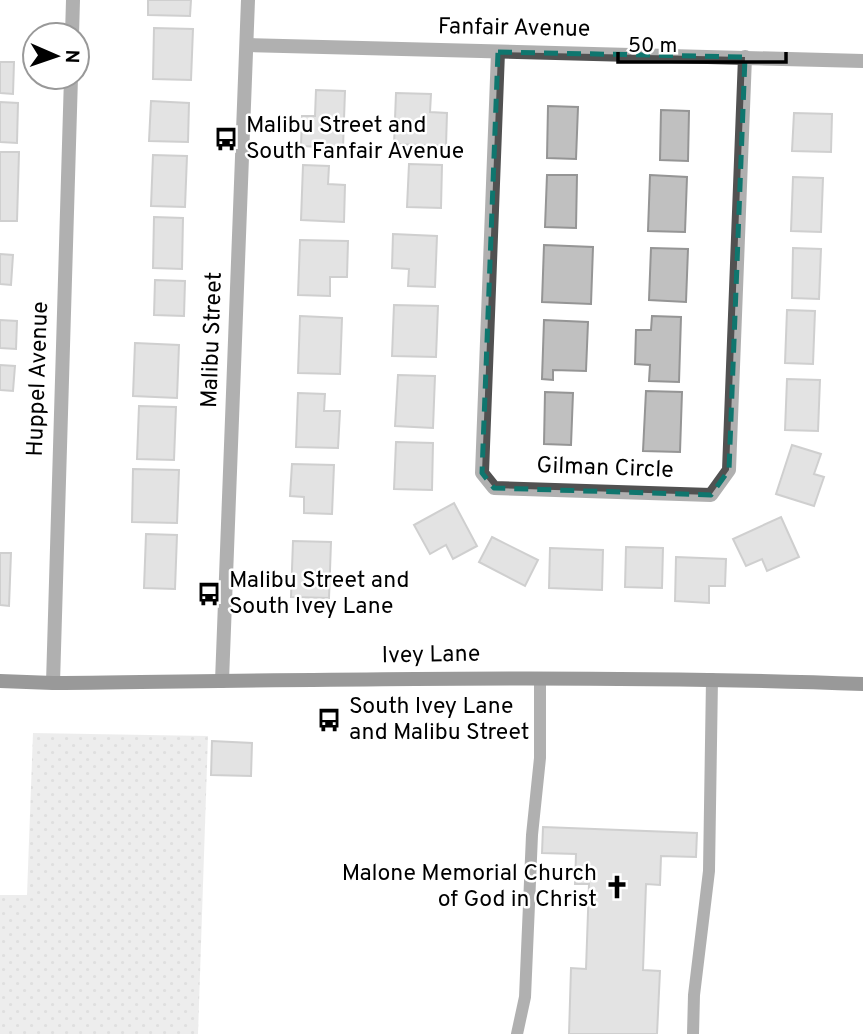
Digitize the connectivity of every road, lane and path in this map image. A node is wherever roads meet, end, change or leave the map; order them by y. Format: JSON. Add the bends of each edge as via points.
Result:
{"nodes":[{"id":1,"x":73,"y":0,"type":"edge"},
{"id":2,"x":248,"y":0,"type":"edge"},
{"id":3,"x":72,"y":21,"type":"edge"},
{"id":4,"x":247,"y":45,"type":"junction"},
{"id":5,"x":498,"y":52,"type":"junction"},
{"id":6,"x":745,"y":57,"type":"junction"},
{"id":7,"x":863,"y":61,"type":"edge"},
{"id":8,"x":71,"y":91,"type":"edge"},
{"id":9,"x":540,"y":678,"type":"junction"},
{"id":10,"x":712,"y":679,"type":"junction"},
{"id":11,"x":0,"y":681,"type":"edge"},
{"id":12,"x":222,"y":681,"type":"junction"},
{"id":13,"x":53,"y":682,"type":"junction"},
{"id":14,"x":863,"y":684,"type":"edge"},
{"id":15,"x":517,"y":1034,"type":"edge"},
{"id":16,"x":693,"y":1034,"type":"edge"}],
"edges":[{"from":1,"to":3,"type":"street"},
{"from":2,"to":4,"type":"street","name":"Malibu Street"},
{"from":4,"to":5,"type":"street","name":"Fanfair Avenue"},
{"from":4,"to":12,"type":"street","name":"Malibu Street"},
{"from":5,"to":6,"type":"street","name":"Fanfair Avenue"},
{"from":5,"to":6,"type":"street","name":"Gilman Circle","via":[[482,472],[494,488],[711,495],[729,470]]},
{"from":6,"to":7,"type":"street","name":"Fanfair Avenue"},
{"from":8,"to":13,"type":"street","name":"Huppel Avenue"},
{"from":9,"to":10,"type":"street","name":"Ivey Lane"},
{"from":9,"to":12,"type":"street","name":"Ivey Lane"},
{"from":9,"to":15,"type":"lane","via":[[540,758],[531,835],[526,997]]},
{"from":10,"to":14,"type":"street","name":"Ivey Lane"},
{"from":10,"to":16,"type":"lane","via":[[709,871]]},
{"from":11,"to":13,"type":"street","name":"Ivey Lane"},
{"from":12,"to":13,"type":"street","name":"Ivey Lane"}]}
